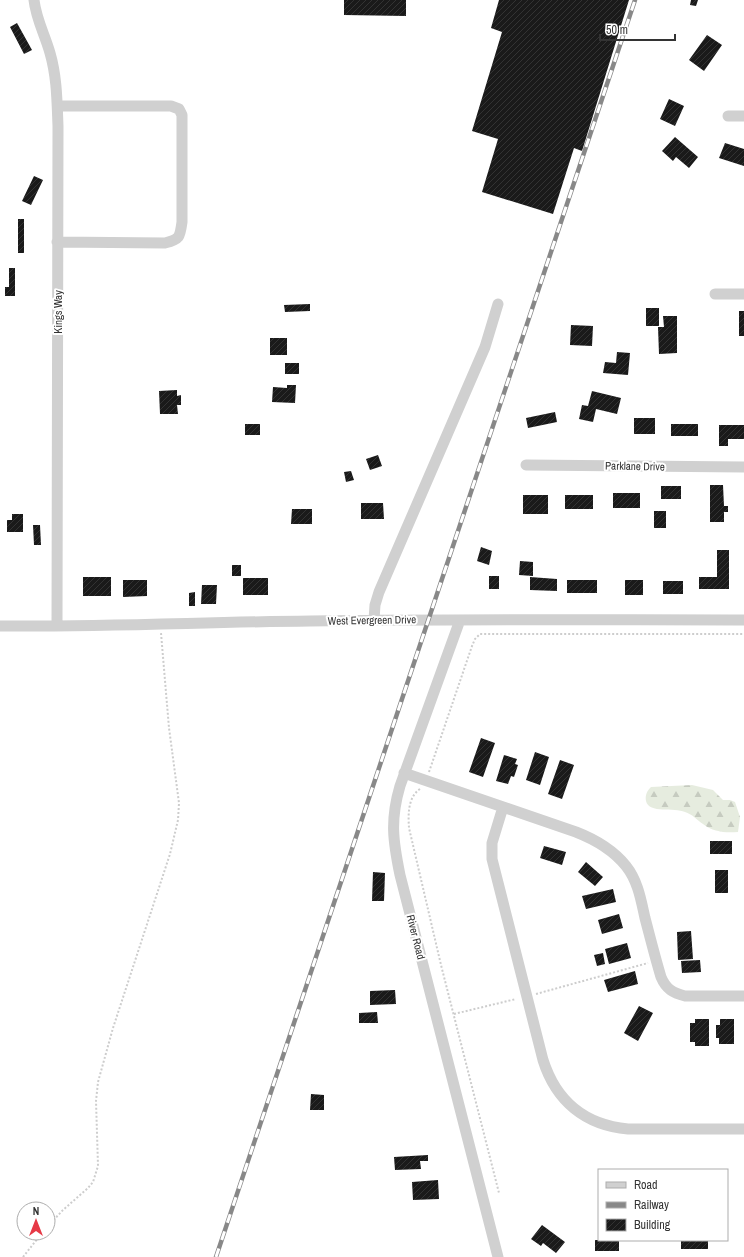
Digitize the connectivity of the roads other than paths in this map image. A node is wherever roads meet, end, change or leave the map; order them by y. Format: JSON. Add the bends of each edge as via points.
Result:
{"nodes":[{"id":1,"x":34,"y":0,"type":"edge"},
{"id":2,"x":58,"y":106,"type":"junction"},
{"id":3,"x":728,"y":116,"type":"dead end"},
{"id":4,"x":744,"y":116,"type":"edge"},
{"id":5,"x":58,"y":242,"type":"junction"},
{"id":6,"x":716,"y":294,"type":"dead end"},
{"id":7,"x":744,"y":294,"type":"edge"},
{"id":8,"x":498,"y":304,"type":"dead end"},
{"id":9,"x":526,"y":465,"type":"dead end"},
{"id":10,"x":744,"y":467,"type":"edge"},
{"id":11,"x":374,"y":620,"type":"junction"},
{"id":12,"x":460,"y":620,"type":"junction"},
{"id":13,"x":744,"y":620,"type":"edge"},
{"id":14,"x":0,"y":626,"type":"edge"},
{"id":15,"x":57,"y":626,"type":"junction"},
{"id":16,"x":404,"y":773,"type":"junction"},
{"id":17,"x":503,"y":807,"type":"junction"},
{"id":18,"x":744,"y":996,"type":"edge"},
{"id":19,"x":744,"y":1129,"type":"edge"},
{"id":20,"x":498,"y":1257,"type":"edge"}],
"edges":[{"from":1,"to":2,"type":"street","name":"Kings Way","via":[[53,63]]},
{"from":2,"to":5,"type":"street","name":"Kings Way"},
{"from":2,"to":5,"type":"street","via":[[171,106],[179,109],[182,116],[182,222],[181,234],[175,241],[165,243]]},
{"from":3,"to":4,"type":"street"},
{"from":5,"to":15,"type":"street","name":"Kings Way"},
{"from":6,"to":7,"type":"street"},
{"from":8,"to":11,"type":"street","via":[[485,347],[379,592]]},
{"from":9,"to":10,"type":"street","name":"Parklane Drive"},
{"from":11,"to":12,"type":"street","name":"West Evergreen Drive"},
{"from":11,"to":15,"type":"street","name":"West Evergreen Drive"},
{"from":12,"to":13,"type":"street","name":"West Evergreen Drive"},
{"from":12,"to":16,"type":"street","name":"River Road"},
{"from":14,"to":15,"type":"street","name":"West Evergreen Drive"},
{"from":16,"to":17,"type":"street"},
{"from":16,"to":20,"type":"street","name":"River Road","via":[[393,818],[394,844],[400,875]]},
{"from":17,"to":18,"type":"street","via":[[586,836],[626,866],[639,892],[656,960],[666,988],[676,994],[694,996]]},
{"from":17,"to":19,"type":"street","via":[[492,843],[492,859],[543,1060],[562,1097],[586,1117],[603,1125],[628,1129]]}]}
